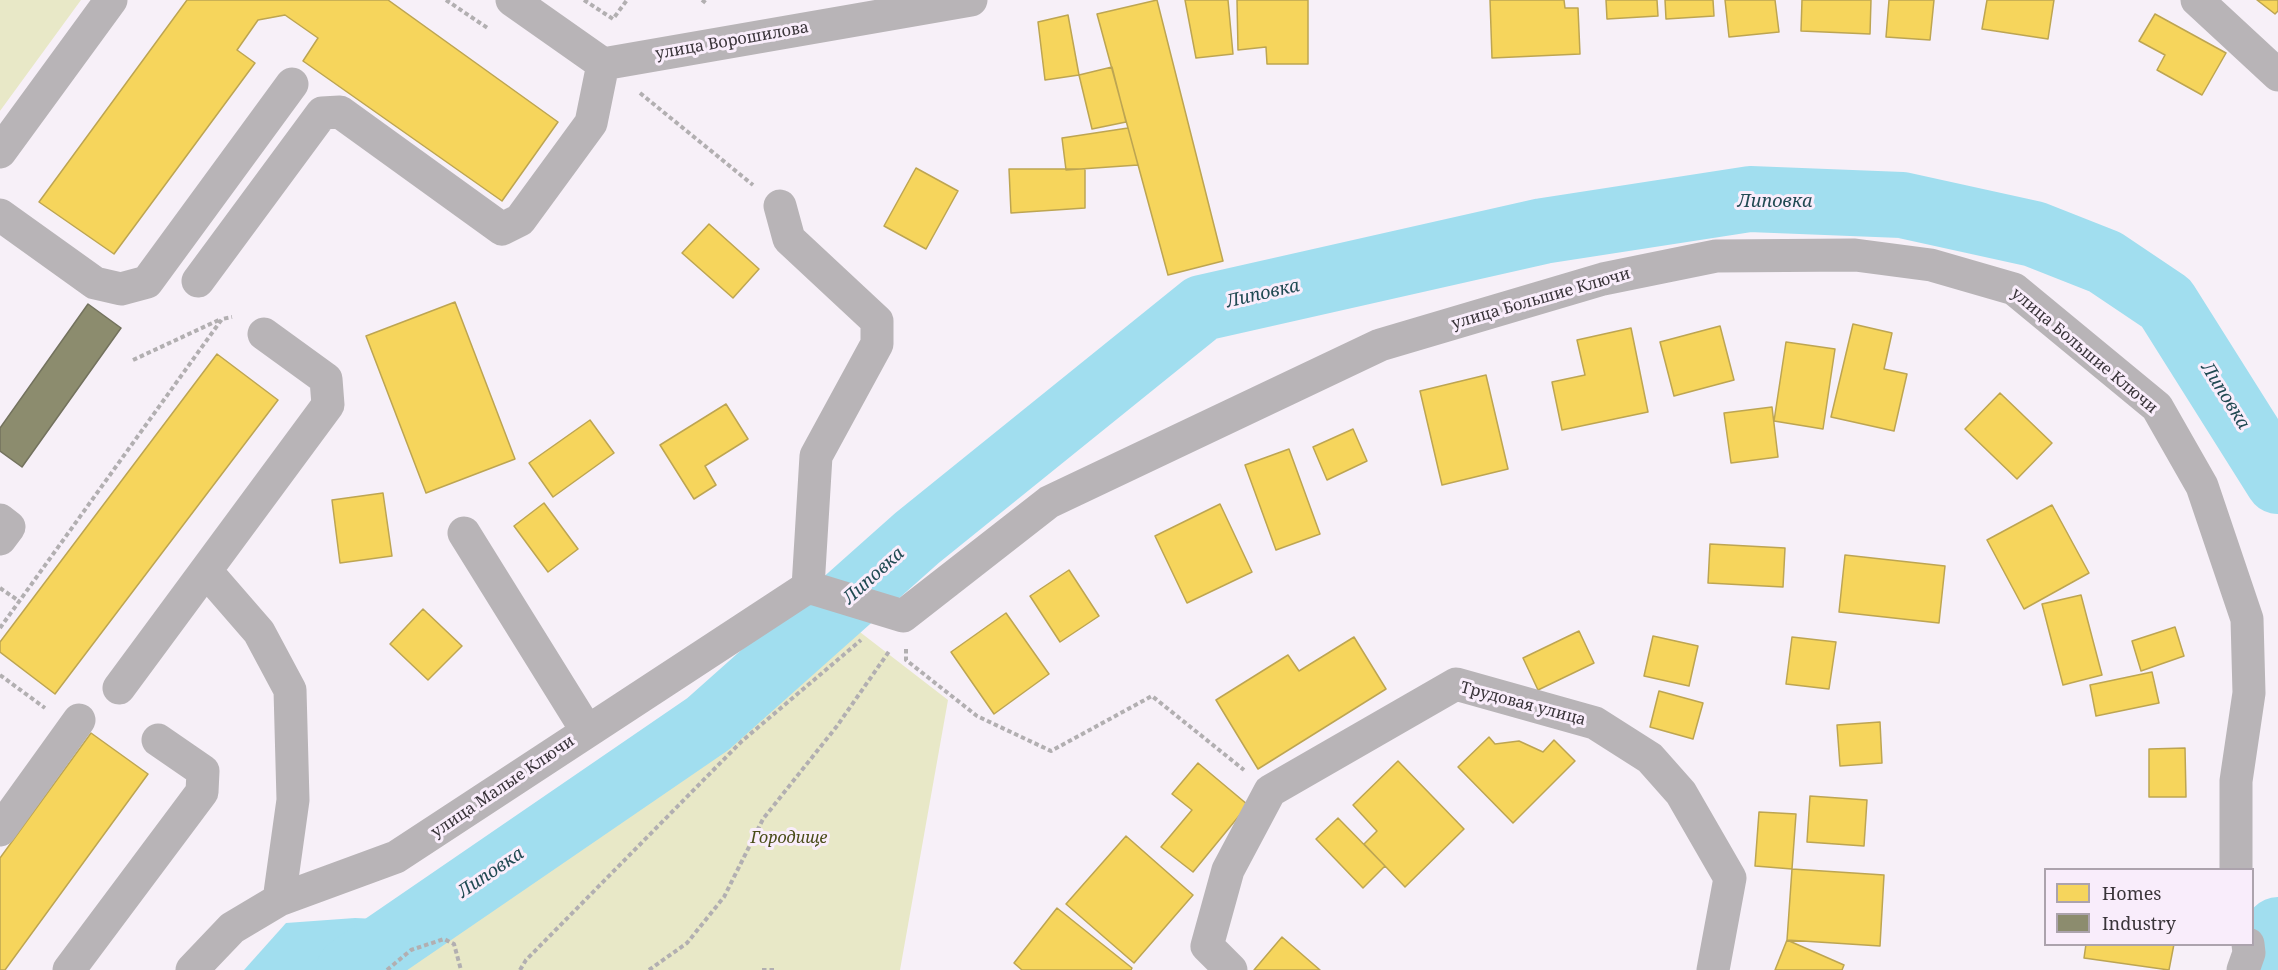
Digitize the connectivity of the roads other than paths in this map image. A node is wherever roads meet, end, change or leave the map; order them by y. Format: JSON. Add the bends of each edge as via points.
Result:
{"nodes":[{"id":1,"x":111,"y":0,"type":"edge"},
{"id":2,"x":971,"y":0,"type":"edge"},
{"id":3,"x":2197,"y":0,"type":"edge"},
{"id":4,"x":514,"y":1,"type":"edge"},
{"id":5,"x":603,"y":64,"type":"junction"},
{"id":6,"x":2278,"y":75,"type":"edge"},
{"id":7,"x":292,"y":84,"type":"dead end"},
{"id":8,"x":0,"y":152,"type":"edge"},
{"id":9,"x":780,"y":206,"type":"road end"},
{"id":10,"x":0,"y":215,"type":"edge"},
{"id":11,"x":198,"y":281,"type":"dead end"},
{"id":12,"x":264,"y":334,"type":"road end"},
{"id":13,"x":0,"y":520,"type":"edge"},
{"id":14,"x":464,"y":533,"type":"dead end"},
{"id":15,"x":0,"y":539,"type":"edge"},
{"id":16,"x":206,"y":571,"type":"junction"},
{"id":17,"x":808,"y":587,"type":"junction"},
{"id":18,"x":119,"y":688,"type":"dead end"},
{"id":19,"x":76,"y":724,"type":"road end"},
{"id":20,"x":587,"y":731,"type":"junction"},
{"id":21,"x":158,"y":740,"type":"dead end"},
{"id":22,"x":0,"y":830,"type":"edge"},
{"id":23,"x":2236,"y":868,"type":"edge"},
{"id":24,"x":279,"y":900,"type":"junction"},
{"id":25,"x":2248,"y":946,"type":"edge"},
{"id":26,"x":69,"y":970,"type":"edge"},
{"id":27,"x":192,"y":970,"type":"edge"},
{"id":28,"x":1231,"y":970,"type":"edge"},
{"id":29,"x":1713,"y":970,"type":"edge"},
{"id":30,"x":2243,"y":970,"type":"edge"}],
"edges":[{"from":1,"to":8,"type":"street"},
{"from":2,"to":5,"type":"street","name":"улица Ворошилова"},
{"from":3,"to":6,"type":"street"},
{"from":4,"to":5,"type":"street"},
{"from":5,"to":11,"type":"street","via":[[591,123],[520,220],[502,229],[340,112],[322,113]]},
{"from":7,"to":10,"type":"street","via":[[147,282],[121,289],[95,283]]},
{"from":9,"to":17,"type":"street","via":[[789,239],[877,321],[877,344],[816,456]]},
{"from":12,"to":16,"type":"street","via":[[326,379],[328,405]]},
{"from":13,"to":15,"type":"street","via":[[9,527]]},
{"from":14,"to":20,"type":"street"},
{"from":16,"to":18,"type":"street"},
{"from":16,"to":24,"type":"street","via":[[259,632],[290,690],[292,800]]},
{"from":17,"to":20,"type":"street","name":"улица Малые Ключи"},
{"from":17,"to":23,"type":"street","name":"улица Большие Ключи","via":[[898,630],[1049,502],[1380,345],[1603,279],[1716,256],[1855,255],[1931,265],[2014,288],[2157,407],[2202,486],[2247,619],[2249,693],[2236,781]]},
{"from":19,"to":22,"type":"street"},
{"from":20,"to":24,"type":"street","name":"улица Малые Ключи","via":[[396,857]]},
{"from":21,"to":26,"type":"street","via":[[203,771],[202,792]]},
{"from":24,"to":27,"type":"street","name":"улица Малые Ключи","via":[[232,928]]},
{"from":25,"to":30,"type":"street"},
{"from":28,"to":29,"type":"street","name":"Трудовая улица","via":[[1207,946],[1228,870],[1270,791],[1456,684],[1595,723],[1658,766],[1681,793],[1730,878]]}]}
